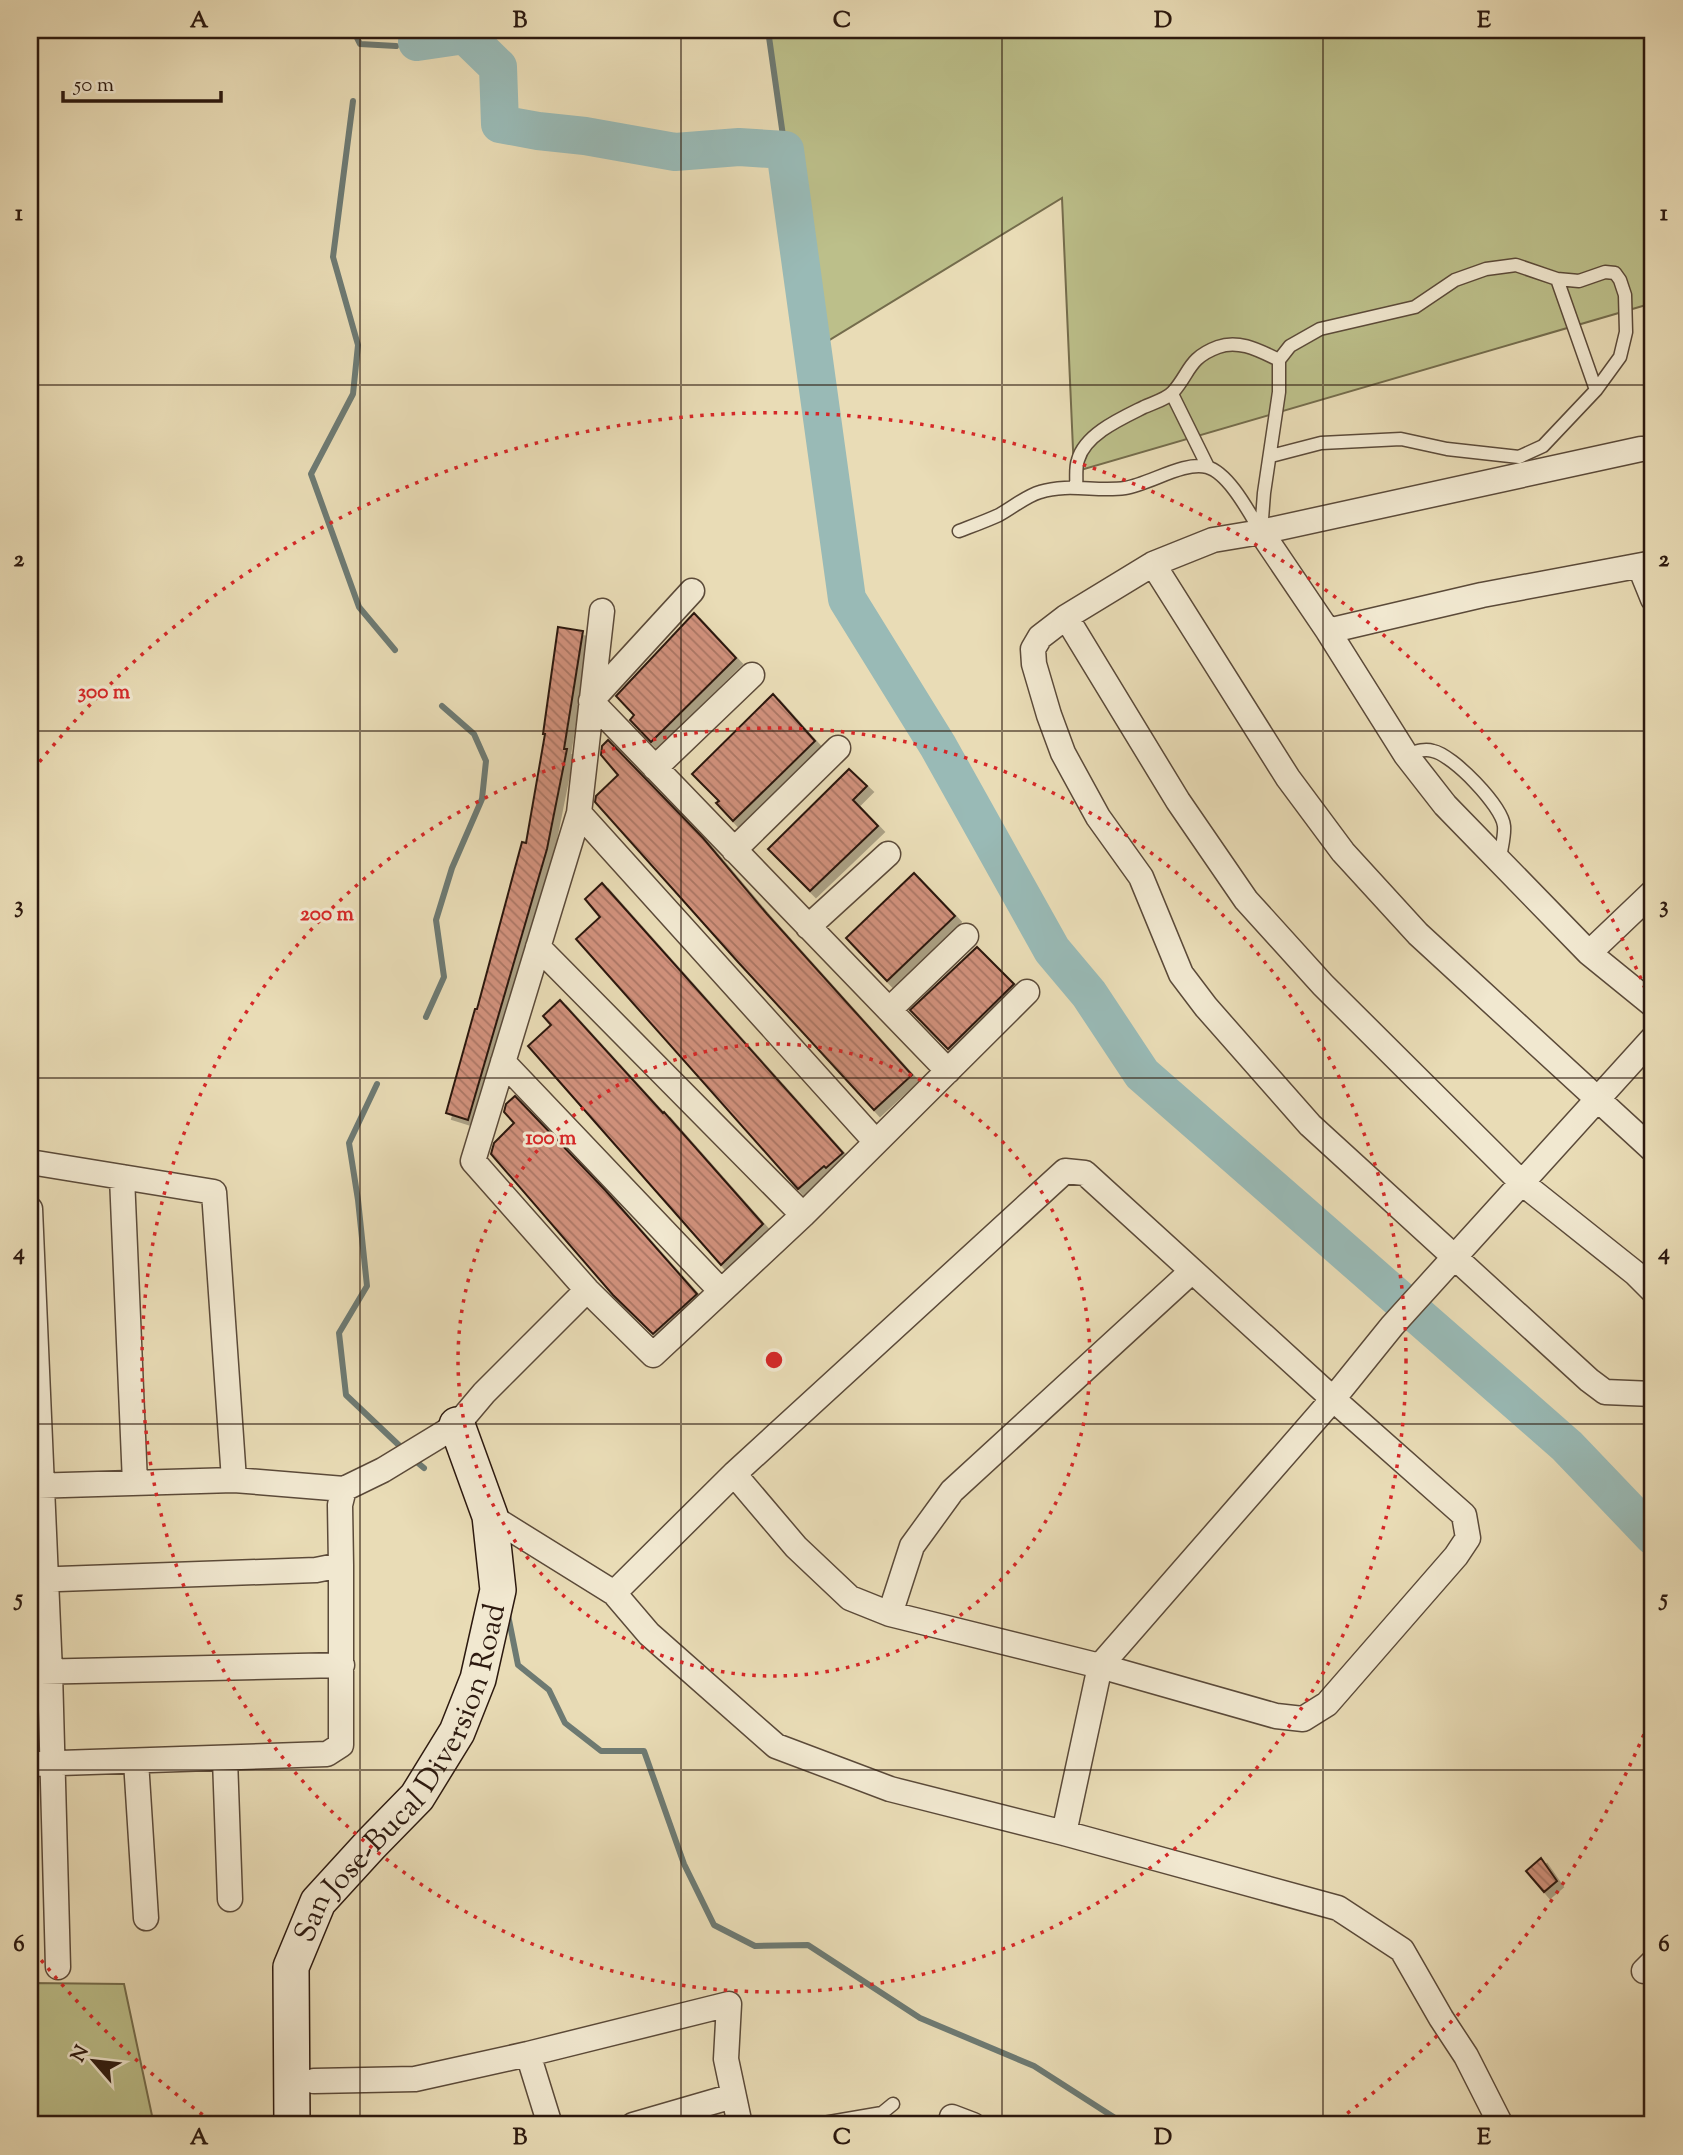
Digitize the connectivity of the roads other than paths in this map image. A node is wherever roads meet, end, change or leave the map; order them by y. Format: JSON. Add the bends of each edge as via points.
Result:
{"nodes":[{"id":1,"x":1557,"y":279,"type":"junction"},
{"id":2,"x":1279,"y":360,"type":"junction"},
{"id":3,"x":1596,"y":390,"type":"junction"},
{"id":4,"x":1172,"y":394,"type":"junction"},
{"id":5,"x":1653,"y":450,"type":"edge"},
{"id":6,"x":1271,"y":456,"type":"junction"},
{"id":7,"x":1208,"y":467,"type":"junction"},
{"id":8,"x":1076,"y":487,"type":"junction"},
{"id":9,"x":959,"y":531,"type":"dead end"},
{"id":10,"x":1261,"y":532,"type":"junction"},
{"id":11,"x":1153,"y":564,"type":"junction"},
{"id":12,"x":1647,"y":565,"type":"edge"},
{"id":13,"x":692,"y":590,"type":"dead end"},
{"id":14,"x":1653,"y":599,"type":"edge"},
{"id":15,"x":602,"y":611,"type":"dead end"},
{"id":16,"x":1066,"y":617,"type":"junction"},
{"id":17,"x":1328,"y":631,"type":"junction"},
{"id":18,"x":752,"y":675,"type":"dead end"},
{"id":19,"x":591,"y":701,"type":"junction"},
{"id":20,"x":838,"y":748,"type":"dead end"},
{"id":21,"x":1406,"y":755,"type":"junction"},
{"id":22,"x":655,"y":768,"type":"junction"},
{"id":23,"x":579,"y":813,"type":"junction"},
{"id":24,"x":734,"y":850,"type":"junction"},
{"id":25,"x":888,"y":854,"type":"dead end"},
{"id":26,"x":1500,"y":860,"type":"junction"},
{"id":27,"x":1653,"y":892,"type":"edge"},
{"id":28,"x":808,"y":927,"type":"junction"},
{"id":29,"x":966,"y":936,"type":"dead end"},
{"id":30,"x":538,"y":947,"type":"junction"},
{"id":31,"x":1589,"y":953,"type":"junction"},
{"id":32,"x":1027,"y":992,"type":"dead end"},
{"id":33,"x":1653,"y":1005,"type":"edge"},
{"id":34,"x":889,"y":1010,"type":"junction"},
{"id":35,"x":1653,"y":1038,"type":"edge"},
{"id":36,"x":503,"y":1062,"type":"junction"},
{"id":37,"x":948,"y":1071,"type":"junction"},
{"id":38,"x":1597,"y":1100,"type":"junction"},
{"id":39,"x":876,"y":1142,"type":"junction"},
{"id":40,"x":1653,"y":1150,"type":"edge"},
{"id":41,"x":30,"y":1162,"type":"edge"},
{"id":42,"x":122,"y":1177,"type":"junction"},
{"id":43,"x":1522,"y":1183,"type":"junction"},
{"id":44,"x":30,"y":1209,"type":"edge"},
{"id":45,"x":803,"y":1215,"type":"junction"},
{"id":46,"x":1455,"y":1257,"type":"junction"},
{"id":47,"x":1192,"y":1272,"type":"junction"},
{"id":48,"x":587,"y":1290,"type":"junction"},
{"id":49,"x":720,"y":1290,"type":"junction"},
{"id":50,"x":1653,"y":1291,"type":"edge"},
{"id":51,"x":1653,"y":1394,"type":"edge"},
{"id":52,"x":1332,"y":1399,"type":"junction"},
{"id":53,"x":457,"y":1424,"type":"junction"},
{"id":54,"x":734,"y":1474,"type":"junction"},
{"id":55,"x":234,"y":1480,"type":"junction"},
{"id":56,"x":135,"y":1483,"type":"junction"},
{"id":57,"x":36,"y":1486,"type":"edge"},
{"id":58,"x":344,"y":1489,"type":"junction"},
{"id":59,"x":490,"y":1516,"type":"junction"},
{"id":60,"x":341,"y":1565,"type":"junction"},
{"id":61,"x":38,"y":1579,"type":"edge"},
{"id":62,"x":614,"y":1593,"type":"junction"},
{"id":63,"x":890,"y":1614,"type":"junction"},
{"id":64,"x":342,"y":1665,"type":"junction"},
{"id":65,"x":1100,"y":1666,"type":"junction"},
{"id":66,"x":40,"y":1672,"type":"edge"},
{"id":67,"x":225,"y":1759,"type":"junction"},
{"id":68,"x":136,"y":1761,"type":"junction"},
{"id":69,"x":42,"y":1764,"type":"edge"},
{"id":70,"x":1064,"y":1833,"type":"junction"},
{"id":71,"x":230,"y":1899,"type":"dead end"},
{"id":72,"x":146,"y":1918,"type":"dead end"},
{"id":73,"x":58,"y":1967,"type":"dead end"},
{"id":74,"x":528,"y":2054,"type":"junction"},
{"id":75,"x":314,"y":2081,"type":"dead end"},
{"id":76,"x":733,"y":2096,"type":"junction"},
{"id":77,"x":893,"y":2104,"type":"dead end"},
{"id":78,"x":292,"y":2125,"type":"edge"},
{"id":79,"x":550,"y":2125,"type":"edge"},
{"id":80,"x":634,"y":2125,"type":"edge"},
{"id":81,"x":740,"y":2125,"type":"edge"},
{"id":82,"x":812,"y":2125,"type":"edge"},
{"id":83,"x":1501,"y":2125,"type":"edge"}],
"edges":[{"from":1,"to":2,"type":"lane","via":[[1516,265],[1486,270],[1455,280],[1415,307],[1320,329],[1290,346]]},
{"from":1,"to":3,"type":"lane"},
{"from":1,"to":3,"type":"lane","via":[[1578,281],[1605,272],[1615,273],[1620,280],[1626,332],[1620,357]]},
{"from":2,"to":4,"type":"lane","via":[[1251,346],[1219,346],[1189,366]]},
{"from":2,"to":6,"type":"lane"},
{"from":3,"to":6,"type":"lane","via":[[1543,446],[1518,457],[1401,439],[1321,443]]},
{"from":4,"to":7,"type":"lane"},
{"from":4,"to":8,"type":"lane","via":[[1099,433],[1077,461]]},
{"from":5,"to":10,"type":"street"},
{"from":6,"to":10,"type":"lane"},
{"from":7,"to":8,"type":"lane","via":[[1186,468],[1124,488]]},
{"from":7,"to":10,"type":"lane","via":[[1226,480]]},
{"from":8,"to":9,"type":"lane","via":[[1038,492]]},
{"from":10,"to":11,"type":"street","via":[[1213,540]]},
{"from":10,"to":17,"type":"street"},
{"from":11,"to":16,"type":"street"},
{"from":11,"to":38,"type":"street","via":[[1288,778],[1343,852],[1418,934]]},
{"from":12,"to":14,"type":"street"},
{"from":12,"to":17,"type":"street","via":[[1482,595]]},
{"from":13,"to":19,"type":"street"},
{"from":15,"to":19,"type":"street"},
{"from":16,"to":43,"type":"street","via":[[1178,801],[1246,900],[1323,985]]},
{"from":16,"to":46,"type":"street","via":[[1040,636],[1033,649],[1040,690],[1063,753],[1092,807],[1141,877],[1181,974],[1310,1125]]},
{"from":17,"to":21,"type":"street"},
{"from":18,"to":22,"type":"street"},
{"from":19,"to":22,"type":"street"},
{"from":19,"to":23,"type":"street"},
{"from":20,"to":24,"type":"street"},
{"from":21,"to":26,"type":"street","via":[[1445,805]]},
{"from":21,"to":26,"type":"lane","via":[[1424,749],[1436,751],[1474,782],[1499,811],[1504,826]]},
{"from":22,"to":24,"type":"street"},
{"from":23,"to":30,"type":"street"},
{"from":23,"to":39,"type":"street"},
{"from":24,"to":28,"type":"street"},
{"from":25,"to":28,"type":"street"},
{"from":26,"to":31,"type":"street"},
{"from":27,"to":31,"type":"street"},
{"from":28,"to":34,"type":"street"},
{"from":29,"to":34,"type":"street"},
{"from":30,"to":36,"type":"street"},
{"from":30,"to":45,"type":"street"},
{"from":31,"to":33,"type":"street"},
{"from":32,"to":37,"type":"street"},
{"from":34,"to":37,"type":"street"},
{"from":35,"to":38,"type":"street"},
{"from":36,"to":48,"type":"street","via":[[473,1161]]},
{"from":36,"to":49,"type":"street"},
{"from":37,"to":39,"type":"street"},
{"from":38,"to":40,"type":"street"},
{"from":38,"to":43,"type":"street"},
{"from":39,"to":45,"type":"street"},
{"from":41,"to":42,"type":"street"},
{"from":42,"to":55,"type":"street","via":[[214,1192]]},
{"from":42,"to":56,"type":"street"},
{"from":43,"to":46,"type":"street"},
{"from":43,"to":50,"type":"street"},
{"from":44,"to":57,"type":"street"},
{"from":45,"to":49,"type":"street"},
{"from":46,"to":51,"type":"street","via":[[1605,1392]]},
{"from":46,"to":52,"type":"street"},
{"from":47,"to":52,"type":"street"},
{"from":47,"to":54,"type":"street","via":[[1084,1174],[1065,1171]]},
{"from":47,"to":63,"type":"street","via":[[952,1491],[912,1546]]},
{"from":48,"to":49,"type":"street","via":[[653,1355]]},
{"from":48,"to":53,"type":"street"},
{"from":52,"to":65,"type":"street"},
{"from":52,"to":65,"type":"street","via":[[1464,1515],[1468,1538],[1404,1616],[1326,1704],[1303,1719],[1276,1716]]},
{"from":53,"to":58,"type":"street"},
{"from":53,"to":59,"type":"main road","name":"San Jose-Bucal Diversion Road"},
{"from":54,"to":62,"type":"street"},
{"from":54,"to":63,"type":"street","via":[[796,1547],[850,1598]]},
{"from":55,"to":56,"type":"street"},
{"from":55,"to":58,"type":"street"},
{"from":56,"to":57,"type":"street"},
{"from":57,"to":61,"type":"street"},
{"from":58,"to":60,"type":"street"},
{"from":59,"to":62,"type":"street"},
{"from":59,"to":78,"type":"main road","name":"San Jose-Bucal Diversion Road","via":[[498,1590],[478,1679],[457,1732],[417,1797],[318,1902],[291,1967]]},
{"from":60,"to":61,"type":"street","via":[[316,1570]]},
{"from":60,"to":64,"type":"street"},
{"from":61,"to":66,"type":"street"},
{"from":62,"to":70,"type":"street","via":[[649,1634],[776,1746],[891,1789]]},
{"from":63,"to":65,"type":"street"},
{"from":64,"to":66,"type":"street"},
{"from":64,"to":67,"type":"street","via":[[341,1745],[327,1754]]},
{"from":65,"to":70,"type":"street"},
{"from":66,"to":69,"type":"street"},
{"from":67,"to":68,"type":"street"},
{"from":67,"to":71,"type":"street"},
{"from":68,"to":69,"type":"street"},
{"from":68,"to":72,"type":"street"},
{"from":69,"to":73,"type":"street"},
{"from":70,"to":83,"type":"street","via":[[1338,1908],[1402,1950],[1466,2056]]},
{"from":74,"to":75,"type":"street","via":[[415,2079]]},
{"from":74,"to":76,"type":"street","via":[[729,2004],[726,2059]]},
{"from":74,"to":79,"type":"street"},
{"from":76,"to":80,"type":"street"},
{"from":76,"to":81,"type":"street"},
{"from":77,"to":82,"type":"lane","via":[[882,2113]]}]}
